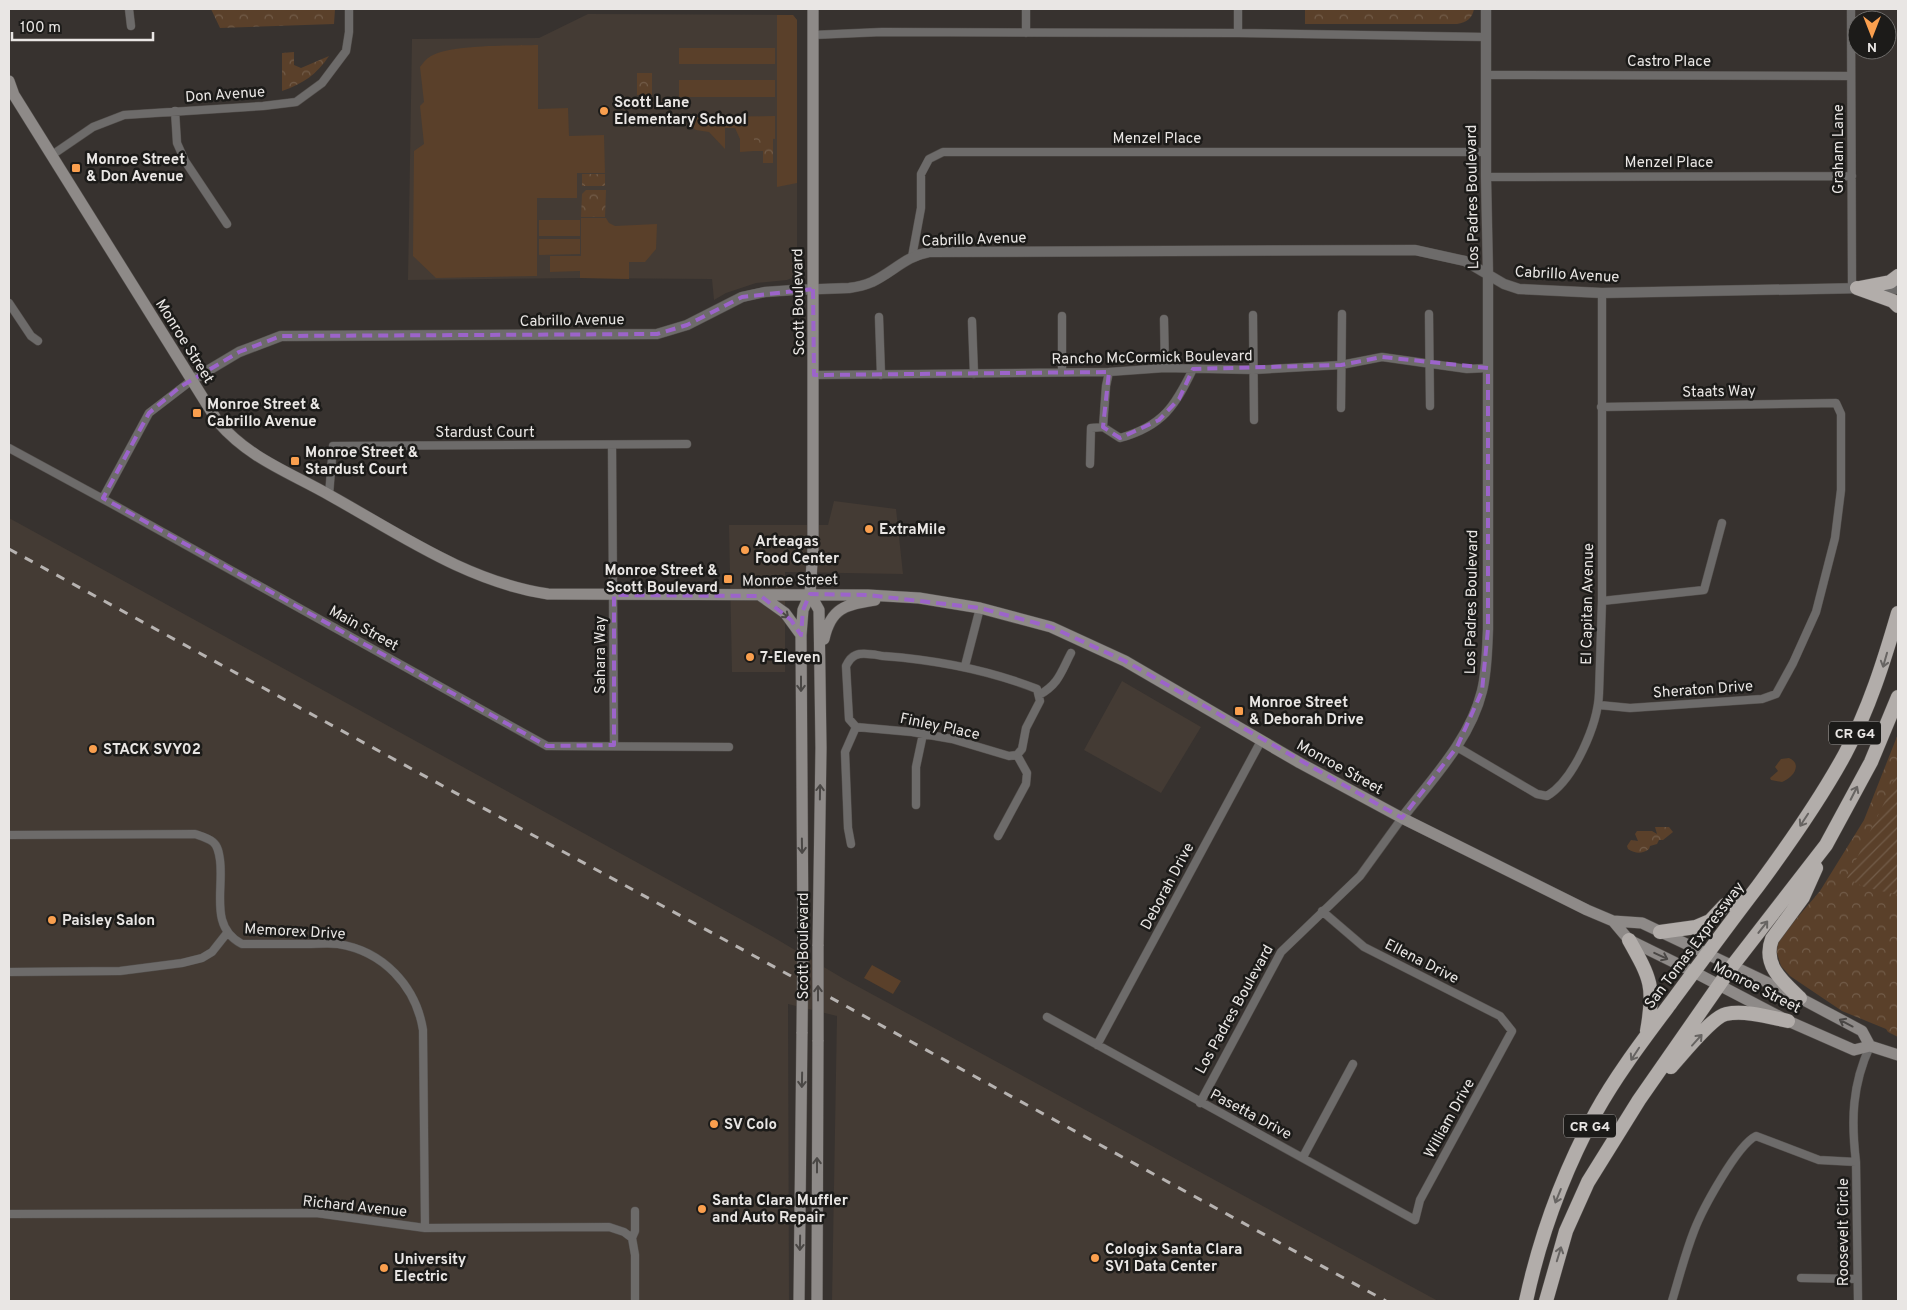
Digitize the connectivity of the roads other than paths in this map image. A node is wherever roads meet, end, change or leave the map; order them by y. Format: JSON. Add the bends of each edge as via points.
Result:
{"nodes":[{"id":1,"x":129,"y":9,"type":"edge"},
{"id":2,"x":349,"y":9,"type":"edge"},
{"id":3,"x":813,"y":9,"type":"edge"},
{"id":4,"x":1026,"y":9,"type":"edge"},
{"id":5,"x":1238,"y":9,"type":"edge"},
{"id":6,"x":1486,"y":9,"type":"edge"},
{"id":7,"x":1851,"y":9,"type":"edge"},
{"id":8,"x":131,"y":26,"type":"dead end"},
{"id":9,"x":1026,"y":33,"type":"junction"},
{"id":10,"x":1238,"y":33,"type":"junction"},
{"id":11,"x":813,"y":35,"type":"junction"},
{"id":12,"x":1486,"y":37,"type":"junction"},
{"id":13,"x":1486,"y":75,"type":"junction"},
{"id":14,"x":1851,"y":76,"type":"junction"},
{"id":15,"x":9,"y":81,"type":"edge"},
{"id":16,"x":174,"y":111,"type":"junction"},
{"id":17,"x":1486,"y":152,"type":"junction"},
{"id":18,"x":52,"y":155,"type":"junction"},
{"id":19,"x":1852,"y":176,"type":"junction"},
{"id":20,"x":1486,"y":177,"type":"junction"},
{"id":21,"x":227,"y":224,"type":"dead end"},
{"id":22,"x":912,"y":257,"type":"junction"},
{"id":23,"x":1488,"y":274,"type":"junction"},
{"id":24,"x":1898,"y":276,"type":"edge"},
{"id":25,"x":1854,"y":288,"type":"junction"},
{"id":26,"x":813,"y":289,"type":"junction"},
{"id":27,"x":1898,"y":289,"type":"edge"},
{"id":28,"x":1602,"y":293,"type":"junction"},
{"id":29,"x":9,"y":303,"type":"edge"},
{"id":30,"x":1898,"y":306,"type":"edge"},
{"id":31,"x":1342,"y":314,"type":"dead end"},
{"id":32,"x":1429,"y":314,"type":"dead end"},
{"id":33,"x":1253,"y":315,"type":"dead end"},
{"id":34,"x":1062,"y":316,"type":"dead end"},
{"id":35,"x":879,"y":317,"type":"dead end"},
{"id":36,"x":1164,"y":319,"type":"dead end"},
{"id":37,"x":972,"y":321,"type":"dead end"},
{"id":38,"x":38,"y":341,"type":"dead end"},
{"id":39,"x":1430,"y":364,"type":"junction"},
{"id":40,"x":1342,"y":365,"type":"junction"},
{"id":41,"x":1165,"y":368,"type":"junction"},
{"id":42,"x":1488,"y":368,"type":"junction"},
{"id":43,"x":1193,"y":369,"type":"junction"},
{"id":44,"x":1253,"y":370,"type":"junction"},
{"id":45,"x":1062,"y":372,"type":"junction"},
{"id":46,"x":1109,"y":372,"type":"junction"},
{"id":47,"x":974,"y":374,"type":"junction"},
{"id":48,"x":881,"y":375,"type":"junction"},
{"id":49,"x":814,"y":376,"type":"junction"},
{"id":50,"x":192,"y":380,"type":"junction"},
{"id":51,"x":1836,"y":403,"type":"joint"},
{"id":52,"x":1430,"y":406,"type":"dead end"},
{"id":53,"x":1602,"y":407,"type":"junction"},
{"id":54,"x":1342,"y":408,"type":"dead end"},
{"id":55,"x":1254,"y":420,"type":"dead end"},
{"id":56,"x":1103,"y":427,"type":"junction"},
{"id":57,"x":687,"y":444,"type":"dead end"},
{"id":58,"x":612,"y":445,"type":"junction"},
{"id":59,"x":9,"y":448,"type":"edge"},
{"id":60,"x":1090,"y":464,"type":"dead end"},
{"id":61,"x":329,"y":495,"type":"junction"},
{"id":62,"x":103,"y":498,"type":"junction"},
{"id":63,"x":1722,"y":523,"type":"dead end"},
{"id":64,"x":810,"y":594,"type":"junction"},
{"id":65,"x":614,"y":595,"type":"junction"},
{"id":66,"x":761,"y":596,"type":"junction"},
{"id":67,"x":891,"y":596,"type":"junction"},
{"id":68,"x":1602,"y":602,"type":"junction"},
{"id":69,"x":980,"y":608,"type":"junction"},
{"id":70,"x":1898,"y":613,"type":"edge"},
{"id":71,"x":801,"y":635,"type":"junction"},
{"id":72,"x":1071,"y":653,"type":"dead end"},
{"id":73,"x":820,"y":663,"type":"junction"},
{"id":74,"x":965,"y":666,"type":"junction"},
{"id":75,"x":1039,"y":695,"type":"junction"},
{"id":76,"x":1898,"y":697,"type":"edge"},
{"id":77,"x":1599,"y":705,"type":"junction"},
{"id":78,"x":856,"y":726,"type":"junction"},
{"id":79,"x":923,"y":734,"type":"junction"},
{"id":80,"x":1262,"y":741,"type":"junction"},
{"id":81,"x":614,"y":745,"type":"junction"},
{"id":82,"x":729,"y":747,"type":"dead end"},
{"id":83,"x":1457,"y":747,"type":"junction"},
{"id":84,"x":1018,"y":755,"type":"junction"},
{"id":85,"x":916,"y":806,"type":"dead end"},
{"id":86,"x":1402,"y":818,"type":"junction"},
{"id":87,"x":9,"y":834,"type":"edge"},
{"id":88,"x":998,"y":836,"type":"dead end"},
{"id":89,"x":851,"y":844,"type":"dead end"},
{"id":90,"x":1826,"y":845,"type":"junction"},
{"id":91,"x":1747,"y":900,"type":"junction"},
{"id":92,"x":1322,"y":911,"type":"junction"},
{"id":93,"x":1613,"y":921,"type":"junction"},
{"id":94,"x":1660,"y":932,"type":"junction"},
{"id":95,"x":228,"y":934,"type":"junction"},
{"id":96,"x":1629,"y":940,"type":"junction"},
{"id":97,"x":1708,"y":954,"type":"junction"},
{"id":98,"x":1733,"y":966,"type":"junction"},
{"id":99,"x":9,"y":972,"type":"edge"},
{"id":100,"x":1694,"y":972,"type":"junction"},
{"id":101,"x":1720,"y":985,"type":"junction"},
{"id":102,"x":1800,"y":998,"type":"junction"},
{"id":103,"x":1047,"y":1017,"type":"dead end"},
{"id":104,"x":1788,"y":1021,"type":"junction"},
{"id":105,"x":1512,"y":1030,"type":"joint"},
{"id":106,"x":1646,"y":1037,"type":"junction"},
{"id":107,"x":1096,"y":1045,"type":"junction"},
{"id":108,"x":1870,"y":1046,"type":"junction"},
{"id":109,"x":1898,"y":1055,"type":"edge"},
{"id":110,"x":1353,"y":1064,"type":"dead end"},
{"id":111,"x":1639,"y":1100,"type":"junction"},
{"id":112,"x":1200,"y":1103,"type":"junction"},
{"id":113,"x":1303,"y":1157,"type":"junction"},
{"id":114,"x":1856,"y":1162,"type":"junction"},
{"id":115,"x":635,"y":1211,"type":"dead end"},
{"id":116,"x":9,"y":1214,"type":"edge"},
{"id":117,"x":1415,"y":1220,"type":"joint"},
{"id":118,"x":425,"y":1228,"type":"junction"},
{"id":119,"x":632,"y":1238,"type":"junction"},
{"id":120,"x":1801,"y":1278,"type":"dead end"},
{"id":121,"x":1858,"y":1279,"type":"junction"},
{"id":122,"x":635,"y":1301,"type":"edge"},
{"id":123,"x":799,"y":1301,"type":"edge"},
{"id":124,"x":817,"y":1301,"type":"edge"},
{"id":125,"x":1526,"y":1301,"type":"edge"},
{"id":126,"x":1546,"y":1301,"type":"edge"},
{"id":127,"x":1672,"y":1301,"type":"edge"},
{"id":128,"x":1858,"y":1301,"type":"edge"}],
"edges":[{"from":1,"to":8,"type":"street"},
{"from":2,"to":16,"type":"street","name":"Don Avenue","via":[[346,51],[322,84],[296,102]]},
{"from":3,"to":11,"type":"main road","name":"Scott Boulevard"},
{"from":4,"to":9,"type":"street"},
{"from":5,"to":10,"type":"street"},
{"from":6,"to":12,"type":"street","name":"Los Padres Boulevard"},
{"from":7,"to":14,"type":"street","name":"Graham Lane"},
{"from":9,"to":10,"type":"street"},
{"from":9,"to":11,"type":"street"},
{"from":10,"to":12,"type":"street"},
{"from":11,"to":26,"type":"main road","name":"Scott Boulevard"},
{"from":12,"to":13,"type":"street","name":"Los Padres Boulevard"},
{"from":13,"to":14,"type":"street","name":"Castro Place"},
{"from":13,"to":17,"type":"street","name":"Los Padres Boulevard"},
{"from":14,"to":19,"type":"street","name":"Graham Lane"},
{"from":15,"to":18,"type":"main road","name":"Monroe Street","via":[[14,95]]},
{"from":16,"to":18,"type":"street","name":"Don Avenue","via":[[124,115],[93,127]]},
{"from":16,"to":21,"type":"street","via":[[177,143]]},
{"from":17,"to":20,"type":"street","name":"Los Padres Boulevard"},
{"from":17,"to":22,"type":"street","name":"Menzel Place","via":[[943,152],[930,159],[921,174],[921,208]]},
{"from":18,"to":50,"type":"main road","name":"Monroe Street"},
{"from":19,"to":20,"type":"street","name":"Menzel Place"},
{"from":19,"to":25,"type":"street","name":"Graham Lane"},
{"from":20,"to":23,"type":"street","name":"Los Padres Boulevard"},
{"from":22,"to":23,"type":"street","name":"Cabrillo Avenue","via":[[929,252],[1415,250],[1465,261]]},
{"from":22,"to":26,"type":"street","name":"Cabrillo Avenue","via":[[861,286]]},
{"from":23,"to":28,"type":"street","name":"Cabrillo Avenue","via":[[1519,289]]},
{"from":23,"to":42,"type":"street","name":"Los Padres Boulevard"},
{"from":24,"to":25,"type":"highway","via":[[1890,282]]},
{"from":25,"to":27,"type":"street","name":"Cabrillo Avenue"},
{"from":25,"to":28,"type":"street","name":"Cabrillo Avenue"},
{"from":25,"to":30,"type":"highway","via":[[1893,301]]},
{"from":26,"to":49,"type":"main road","name":"Scott Boulevard"},
{"from":26,"to":50,"type":"street","name":"Cabrillo Avenue","via":[[742,297],[687,325],[657,334],[282,336],[239,352]]},
{"from":28,"to":53,"type":"street","name":"El Capitan Avenue"},
{"from":29,"to":38,"type":"street","via":[[31,336]]},
{"from":31,"to":40,"type":"street"},
{"from":32,"to":39,"type":"street"},
{"from":33,"to":44,"type":"street"},
{"from":34,"to":45,"type":"street"},
{"from":35,"to":48,"type":"street"},
{"from":36,"to":41,"type":"street"},
{"from":37,"to":47,"type":"street"},
{"from":39,"to":40,"type":"street","name":"Rancho McCormick Boulevard","via":[[1382,358]]},
{"from":39,"to":42,"type":"street","name":"Rancho McCormick Boulevard"},
{"from":39,"to":52,"type":"street"},
{"from":40,"to":44,"type":"street","name":"Rancho McCormick Boulevard"},
{"from":40,"to":54,"type":"street"},
{"from":41,"to":43,"type":"street","name":"Rancho McCormick Boulevard"},
{"from":41,"to":46,"type":"street","name":"Rancho McCormick Boulevard"},
{"from":42,"to":83,"type":"street","name":"Los Padres Boulevard","via":[[1486,670],[1477,708]]},
{"from":43,"to":44,"type":"street","name":"Rancho McCormick Boulevard"},
{"from":43,"to":56,"type":"street","via":[[1178,399],[1159,420],[1139,433],[1120,438]]},
{"from":44,"to":55,"type":"street"},
{"from":45,"to":46,"type":"street","name":"Rancho McCormick Boulevard"},
{"from":45,"to":47,"type":"street","name":"Rancho McCormick Boulevard"},
{"from":46,"to":56,"type":"street"},
{"from":47,"to":48,"type":"street","name":"Rancho McCormick Boulevard"},
{"from":48,"to":49,"type":"street","name":"Rancho McCormick Boulevard"},
{"from":49,"to":64,"type":"main road","name":"Scott Boulevard"},
{"from":50,"to":61,"type":"main road","name":"Monroe Street","via":[[218,422],[242,447]]},
{"from":50,"to":62,"type":"street","name":"Cabrillo Avenue","via":[[149,413]]},
{"from":51,"to":53,"type":"street","name":"Staats Way"},
{"from":51,"to":77,"type":"street","name":"Sheraton Drive","via":[[1841,414],[1841,480],[1835,538],[1816,612],[1776,694],[1762,698],[1630,708]]},
{"from":53,"to":68,"type":"street","name":"El Capitan Avenue"},
{"from":56,"to":60,"type":"street","via":[[1091,428]]},
{"from":57,"to":58,"type":"street","name":"Stardust Court"},
{"from":58,"to":61,"type":"street","name":"Stardust Court","via":[[333,446]]},
{"from":58,"to":65,"type":"street","name":"Sahara Way"},
{"from":59,"to":62,"type":"street","name":"Main Street"},
{"from":61,"to":65,"type":"main road","name":"Monroe Street","via":[[427,551],[499,584],[548,594]]},
{"from":62,"to":81,"type":"street","name":"Main Street","via":[[547,746]]},
{"from":63,"to":68,"type":"street","via":[[1704,590]]},
{"from":64,"to":66,"type":"main road","name":"Monroe Street"},
{"from":64,"to":67,"type":"main road","name":"Monroe Street"},
{"from":64,"to":71,"type":"main road","name":"Scott Boulevard","via":[[803,610]]},
{"from":64,"to":73,"type":"main road","name":"Scott Boulevard","via":[[819,610]]},
{"from":65,"to":66,"type":"main road","name":"Monroe Street"},
{"from":65,"to":81,"type":"street","name":"Sahara Way"},
{"from":66,"to":71,"type":"main road","one_way":true,"via":[[785,613]]},
{"from":67,"to":69,"type":"main road","name":"Monroe Street"},
{"from":67,"to":73,"type":"main road","via":[[849,605],[835,614],[827,628]]},
{"from":68,"to":77,"type":"street","name":"El Capitan Avenue"},
{"from":69,"to":74,"type":"street"},
{"from":69,"to":80,"type":"main road","name":"Monroe Street","via":[[1051,627],[1125,661]]},
{"from":70,"to":91,"type":"highway","name":"San Tomas Expressway","number":"CR G4","one_way":true,"via":[[1881,671],[1846,753],[1789,843]]},
{"from":71,"to":123,"type":"main road","name":"Scott Boulevard","one_way":true,"bridge":true,"via":[[803,938]]},
{"from":72,"to":75,"type":"street","via":[[1056,683]]},
{"from":124,"to":73,"type":"main road","name":"Scott Boulevard","one_way":true,"bridge":true},
{"from":74,"to":75,"type":"street","via":[[1005,676],[1036,689]]},
{"from":74,"to":78,"type":"street","via":[[918,658],[858,654],[846,666],[849,719]]},
{"from":75,"to":84,"type":"street","via":[[1040,702],[1026,728]]},
{"from":90,"to":76,"type":"highway","number":"CR G4","one_way":true,"via":[[1871,762]]},
{"from":77,"to":83,"type":"street","name":"El Capitan Avenue","via":[[1589,738],[1556,791],[1547,796],[1537,794]]},
{"from":78,"to":79,"type":"street","name":"Finley Place"},
{"from":78,"to":89,"type":"street","via":[[845,752]]},
{"from":79,"to":84,"type":"street","name":"Finley Place","via":[[1009,756]]},
{"from":79,"to":85,"type":"street","via":[[916,767]]},
{"from":80,"to":86,"type":"main road","name":"Monroe Street"},
{"from":80,"to":107,"type":"street","name":"Deborah Drive"},
{"from":81,"to":82,"type":"street","name":"Main Street"},
{"from":83,"to":86,"type":"street","name":"Los Padres Boulevard"},
{"from":84,"to":88,"type":"street","via":[[1027,773],[1026,784]]},
{"from":86,"to":92,"type":"street","name":"Los Padres Boulevard","via":[[1360,876]]},
{"from":86,"to":93,"type":"main road","name":"Monroe Street"},
{"from":87,"to":95,"type":"street","name":"Memorex Drive","via":[[195,834],[206,838],[219,851],[220,917]]},
{"from":98,"to":90,"type":"highway","number":"CR G4","one_way":true},
{"from":90,"to":102,"type":"highway","via":[[1803,897],[1769,946],[1773,968]]},
{"from":91,"to":94,"type":"highway","via":[[1725,905],[1710,921],[1696,927]]},
{"from":91,"to":97,"type":"highway","name":"San Tomas Expressway","number":"CR G4"},
{"from":92,"to":105,"type":"street","name":"Ellena Drive","via":[[1364,947],[1500,1016]]},
{"from":92,"to":112,"type":"street","name":"Los Padres Boulevard","via":[[1281,952]]},
{"from":93,"to":94,"type":"main road","name":"Monroe Street","via":[[1642,923]]},
{"from":93,"to":96,"type":"main road","name":"Monroe Street"},
{"from":94,"to":97,"type":"main road","name":"Monroe Street"},
{"from":95,"to":99,"type":"street","via":[[212,952],[182,963],[120,971]]},
{"from":95,"to":118,"type":"street","name":"Memorex Drive","via":[[242,944],[337,944],[354,948],[380,960],[408,988],[420,1014],[423,1030]]},
{"from":96,"to":100,"type":"main road","name":"Monroe Street","one_way":true},
{"from":96,"to":106,"type":"highway","via":[[1643,965],[1651,989]]},
{"from":97,"to":98,"type":"main road","name":"Monroe Street"},
{"from":97,"to":100,"type":"highway","name":"San Tomas Expressway","number":"CR G4"},
{"from":98,"to":101,"type":"highway","number":"CR G4"},
{"from":98,"to":102,"type":"main road","name":"Monroe Street"},
{"from":100,"to":101,"type":"main road","name":"Monroe Street"},
{"from":100,"to":106,"type":"highway","name":"San Tomas Expressway","number":"CR G4"},
{"from":101,"to":104,"type":"main road","name":"Monroe Street"},
{"from":101,"to":111,"type":"highway","number":"CR G4"},
{"from":108,"to":102,"type":"main road","name":"Monroe Street","one_way":true,"via":[[1862,1031]]},
{"from":103,"to":107,"type":"street","name":"Pasetta Drive"},
{"from":104,"to":108,"type":"main road","name":"Monroe Street","via":[[1854,1050]]},
{"from":111,"to":104,"type":"highway","one_way":true,"via":[[1718,1017],[1742,1014]]},
{"from":105,"to":117,"type":"street","name":"William Drive","via":[[1420,1200]]},
{"from":106,"to":125,"type":"highway","name":"San Tomas Expressway","number":"CR G4","one_way":true,"via":[[1597,1112],[1570,1166],[1547,1225]]},
{"from":107,"to":112,"type":"street","name":"Pasetta Drive"},
{"from":108,"to":109,"type":"main road","name":"Monroe Street"},
{"from":108,"to":114,"type":"street","name":"Roosevelt Circle","via":[[1854,1094]]},
{"from":110,"to":113,"type":"street"},
{"from":126,"to":111,"type":"highway","number":"CR G4","one_way":true,"via":[[1566,1231],[1588,1182]]},
{"from":112,"to":113,"type":"street","name":"Pasetta Drive"},
{"from":113,"to":117,"type":"street","name":"Pasetta Drive"},
{"from":114,"to":121,"type":"street","name":"Roosevelt Circle"},
{"from":114,"to":127,"type":"street","via":[[1818,1160],[1756,1136],[1748,1140],[1730,1163],[1694,1230]]},
{"from":115,"to":119,"type":"street"},
{"from":116,"to":118,"type":"street","name":"Richard Avenue","via":[[316,1213]]},
{"from":118,"to":119,"type":"street","name":"Richard Avenue","via":[[609,1227]]},
{"from":119,"to":122,"type":"street"},
{"from":120,"to":121,"type":"street"},
{"from":121,"to":128,"type":"street","name":"Roosevelt Circle"}]}
